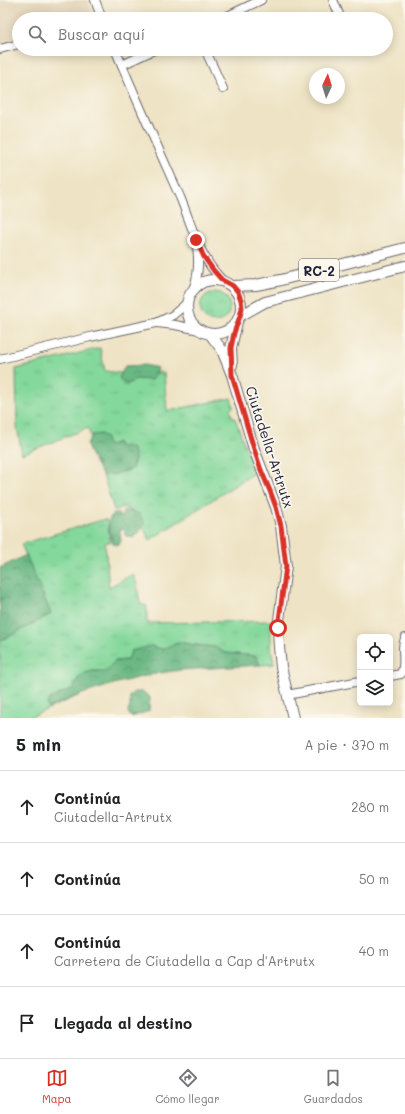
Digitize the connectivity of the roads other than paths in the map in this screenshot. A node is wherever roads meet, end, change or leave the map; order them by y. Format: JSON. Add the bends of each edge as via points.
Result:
{"nodes":[{"id":1,"x":261,"y":0,"type":"edge"},
{"id":2,"x":333,"y":0,"type":"edge"},
{"id":3,"x":96,"y":2,"type":"edge"},
{"id":4,"x":100,"y":12,"type":"edge"},
{"id":5,"x":236,"y":12,"type":"edge"},
{"id":6,"x":338,"y":12,"type":"edge"},
{"id":7,"x":12,"y":46,"type":"edge"},
{"id":8,"x":0,"y":49,"type":"edge"},
{"id":9,"x":118,"y":56,"type":"edge"},
{"id":10,"x":141,"y":56,"type":"edge"},
{"id":11,"x":207,"y":56,"type":"edge"},
{"id":12,"x":122,"y":65,"type":"junction"},
{"id":13,"x":223,"y":89,"type":"dead end"},
{"id":14,"x":196,"y":240,"type":"junction"},
{"id":15,"x":405,"y":248,"type":"edge"},
{"id":16,"x":405,"y":266,"type":"edge"},
{"id":17,"x":222,"y":280,"type":"junction"},
{"id":18,"x":233,"y":286,"type":"junction"},
{"id":19,"x":194,"y":287,"type":"junction"},
{"id":20,"x":187,"y":303,"type":"junction"},
{"id":21,"x":239,"y":319,"type":"junction"},
{"id":22,"x":156,"y":323,"type":"junction"},
{"id":23,"x":200,"y":330,"type":"junction"},
{"id":24,"x":210,"y":334,"type":"junction"},
{"id":25,"x":0,"y":359,"type":"edge"},
{"id":26,"x":232,"y":375,"type":"junction"},
{"id":27,"x":405,"y":638,"type":"edge"},
{"id":28,"x":393,"y":675,"type":"edge"},
{"id":29,"x":357,"y":682,"type":"edge"},
{"id":30,"x":287,"y":695,"type":"junction"},
{"id":31,"x":293,"y":718,"type":"edge"}],
"edges":[{"from":1,"to":5,"type":"street"},
{"from":2,"to":6,"type":"street"},
{"from":3,"to":4,"type":"street"},
{"from":7,"to":8,"type":"street"},
{"from":9,"to":12,"type":"street"},
{"from":10,"to":12,"type":"street"},
{"from":11,"to":13,"type":"street"},
{"from":12,"to":14,"type":"street","via":[[183,204]]},
{"from":14,"to":17,"type":"street","via":[[208,264]]},
{"from":14,"to":19,"type":"street","via":[[199,266]]},
{"from":15,"to":18,"type":"main road","number":"RC-2","via":[[281,280]]},
{"from":16,"to":21,"type":"main road","number":"RC-2","via":[[265,302]]},
{"from":17,"to":18,"type":"main road"},
{"from":17,"to":19,"type":"main road","via":[[210,279]]},
{"from":18,"to":21,"type":"main road","via":[[241,300]]},
{"from":19,"to":20,"type":"main road"},
{"from":20,"to":22,"type":"street","via":[[173,315]]},
{"from":20,"to":23,"type":"main road","via":[[189,318]]},
{"from":21,"to":24,"type":"main road","number":"RC-2","via":[[226,332]]},
{"from":21,"to":26,"type":"main road","name":"Ciutadella-Artrutx","via":[[231,348]]},
{"from":22,"to":23,"type":"street"},
{"from":22,"to":25,"type":"street"},
{"from":23,"to":24,"type":"main road"},
{"from":24,"to":26,"type":"main road","name":"Ciutadella-Artrutx","via":[[222,350]]},
{"from":26,"to":30,"type":"main road","name":"Ciutadella-Artrutx","via":[[254,449],[276,507],[282,533],[286,566],[278,628],[281,667]]},
{"from":27,"to":28,"type":"street","via":[[402,647],[403,670],[401,674]]},
{"from":29,"to":30,"type":"street"},
{"from":30,"to":31,"type":"main road","name":"Ciutadella-Artrutx"}]}
